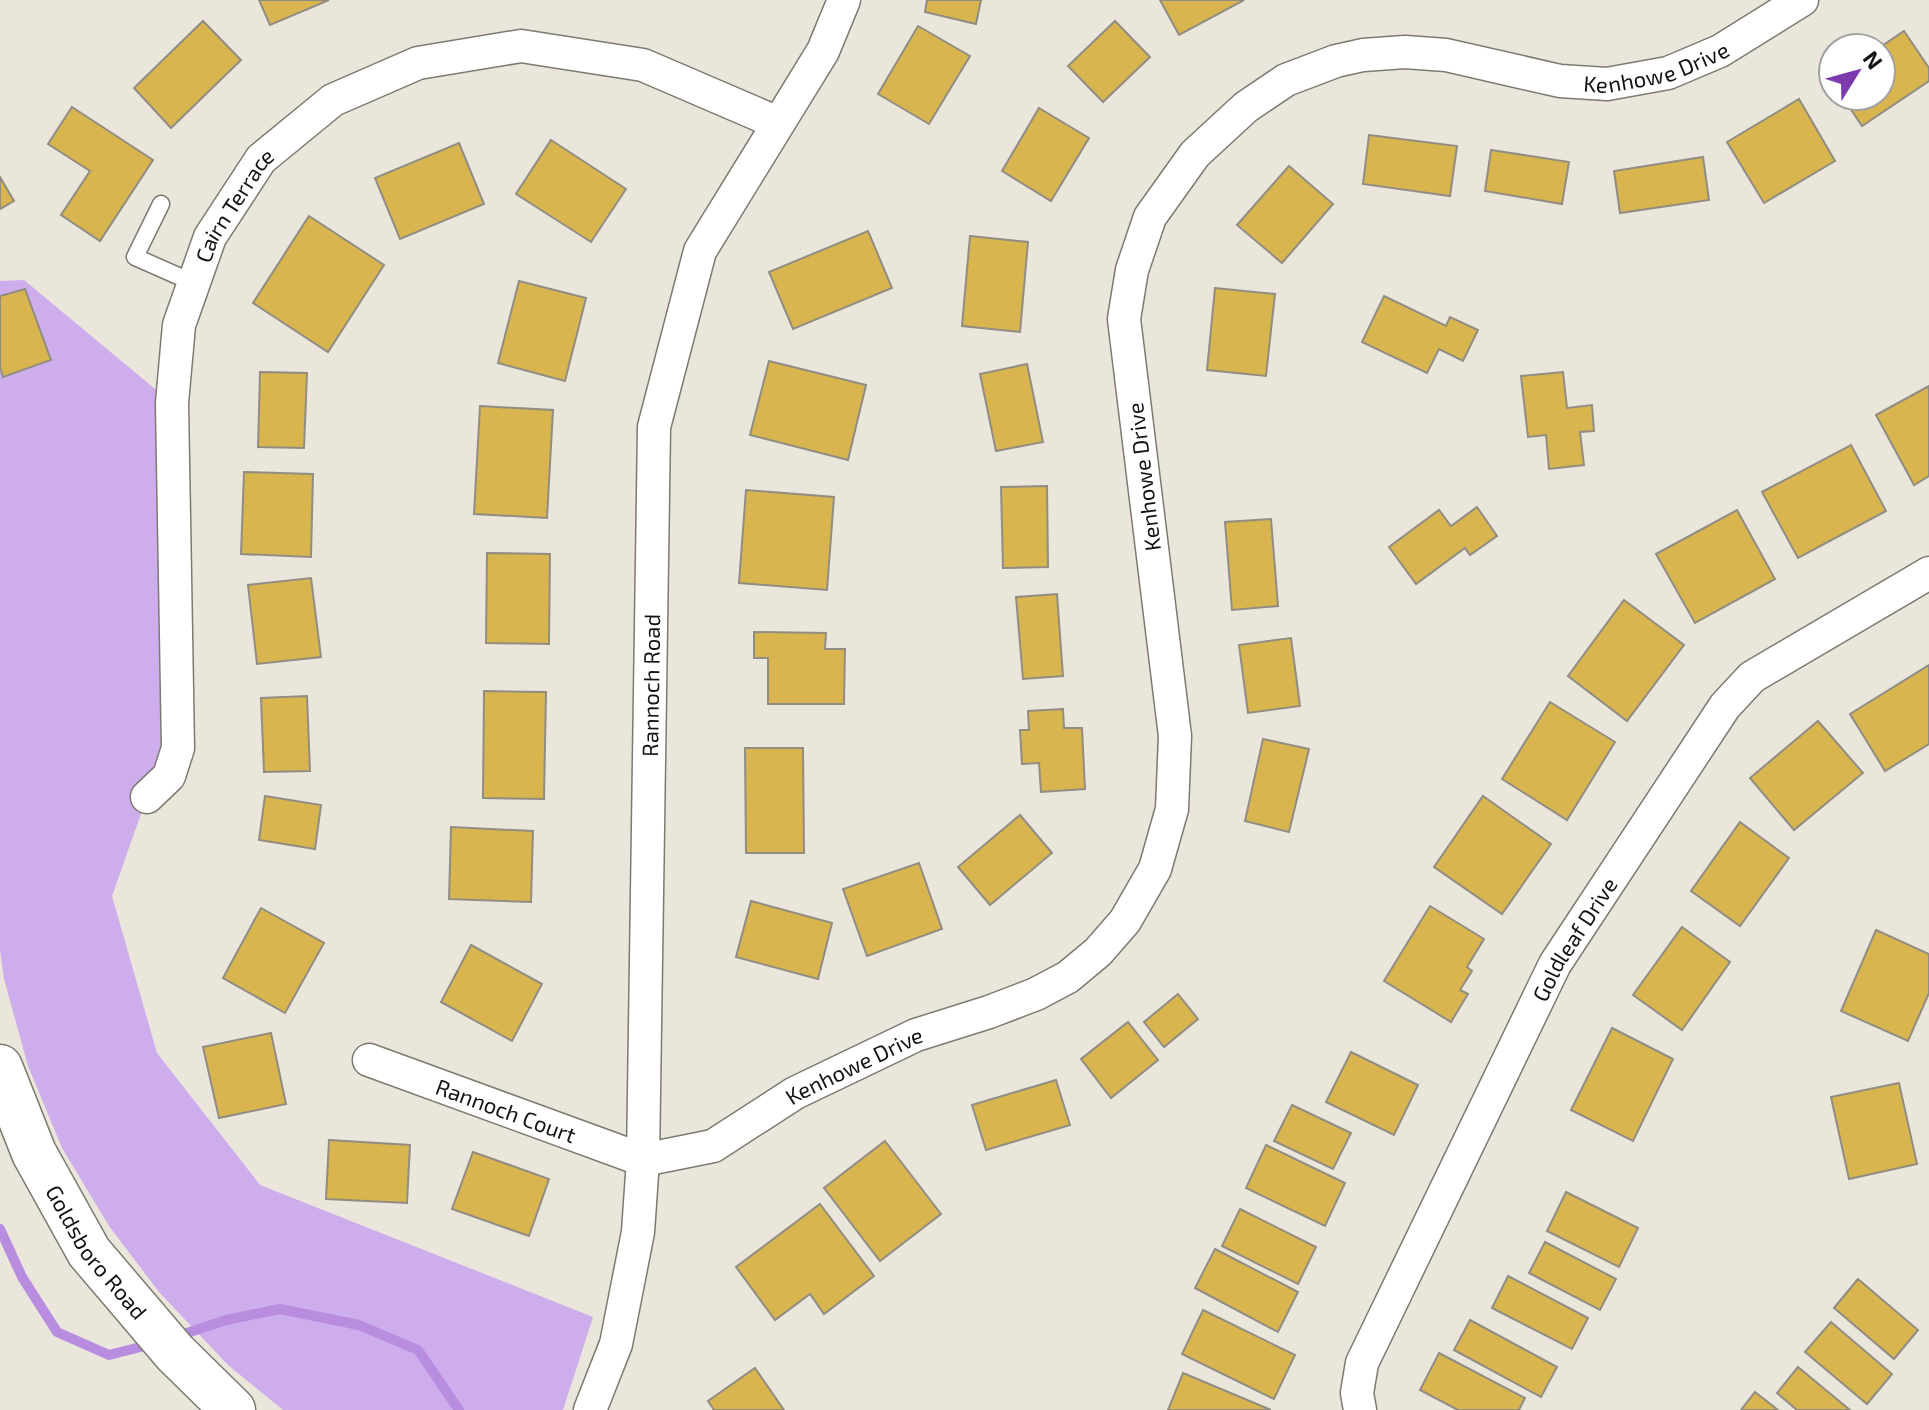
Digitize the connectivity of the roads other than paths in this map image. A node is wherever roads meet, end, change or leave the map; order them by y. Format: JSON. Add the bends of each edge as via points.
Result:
{"nodes":[{"id":1,"x":844,"y":0,"type":"edge"},
{"id":2,"x":1802,"y":0,"type":"edge"},
{"id":3,"x":778,"y":123,"type":"junction"},
{"id":4,"x":161,"y":204,"type":"dead end"},
{"id":5,"x":194,"y":283,"type":"junction"},
{"id":6,"x":1929,"y":573,"type":"edge"},
{"id":7,"x":147,"y":797,"type":"dead end"},
{"id":8,"x":369,"y":1060,"type":"dead end"},
{"id":9,"x":0,"y":1067,"type":"edge"},
{"id":10,"x":643,"y":1160,"type":"junction"},
{"id":11,"x":233,"y":1410,"type":"edge"},
{"id":12,"x":590,"y":1410,"type":"edge"},
{"id":13,"x":1360,"y":1410,"type":"edge"}],
"edges":[{"from":1,"to":3,"type":"street","name":"Rannoch Road","via":[[823,51]]},
{"from":2,"to":10,"type":"street","name":"Kenhowe Drive","via":[[1720,51],[1668,73],[1607,84],[1560,81],[1446,55],[1405,52],[1336,61],[1286,80],[1246,107],[1195,154],[1150,217],[1132,270],[1124,319],[1175,736],[1172,809],[1155,869],[1125,921],[1068,977],[989,1012],[916,1035],[795,1093],[713,1146]]},
{"from":3,"to":5,"type":"street","name":"Cairn Terrace","via":[[643,65],[521,46],[418,63],[333,100],[261,159],[210,237]]},
{"from":3,"to":10,"type":"street","name":"Rannoch Road","via":[[700,251],[654,427]]},
{"from":4,"to":5,"type":"lane","via":[[135,257]]},
{"from":5,"to":7,"type":"street","name":"Cairn Terrace","via":[[179,325],[172,403],[178,748],[169,776]]},
{"from":6,"to":13,"type":"street","name":"Goldleaf Drive","via":[[1752,677],[1725,706],[1555,964],[1362,1363]]},
{"from":8,"to":10,"type":"street","name":"Rannoch Court"},
{"from":9,"to":11,"type":"main road","name":"Goldsboro Road","via":[[34,1153],[89,1252],[162,1339]]},
{"from":10,"to":12,"type":"street","name":"Rannoch Road","via":[[638,1232],[622,1317]]}]}
